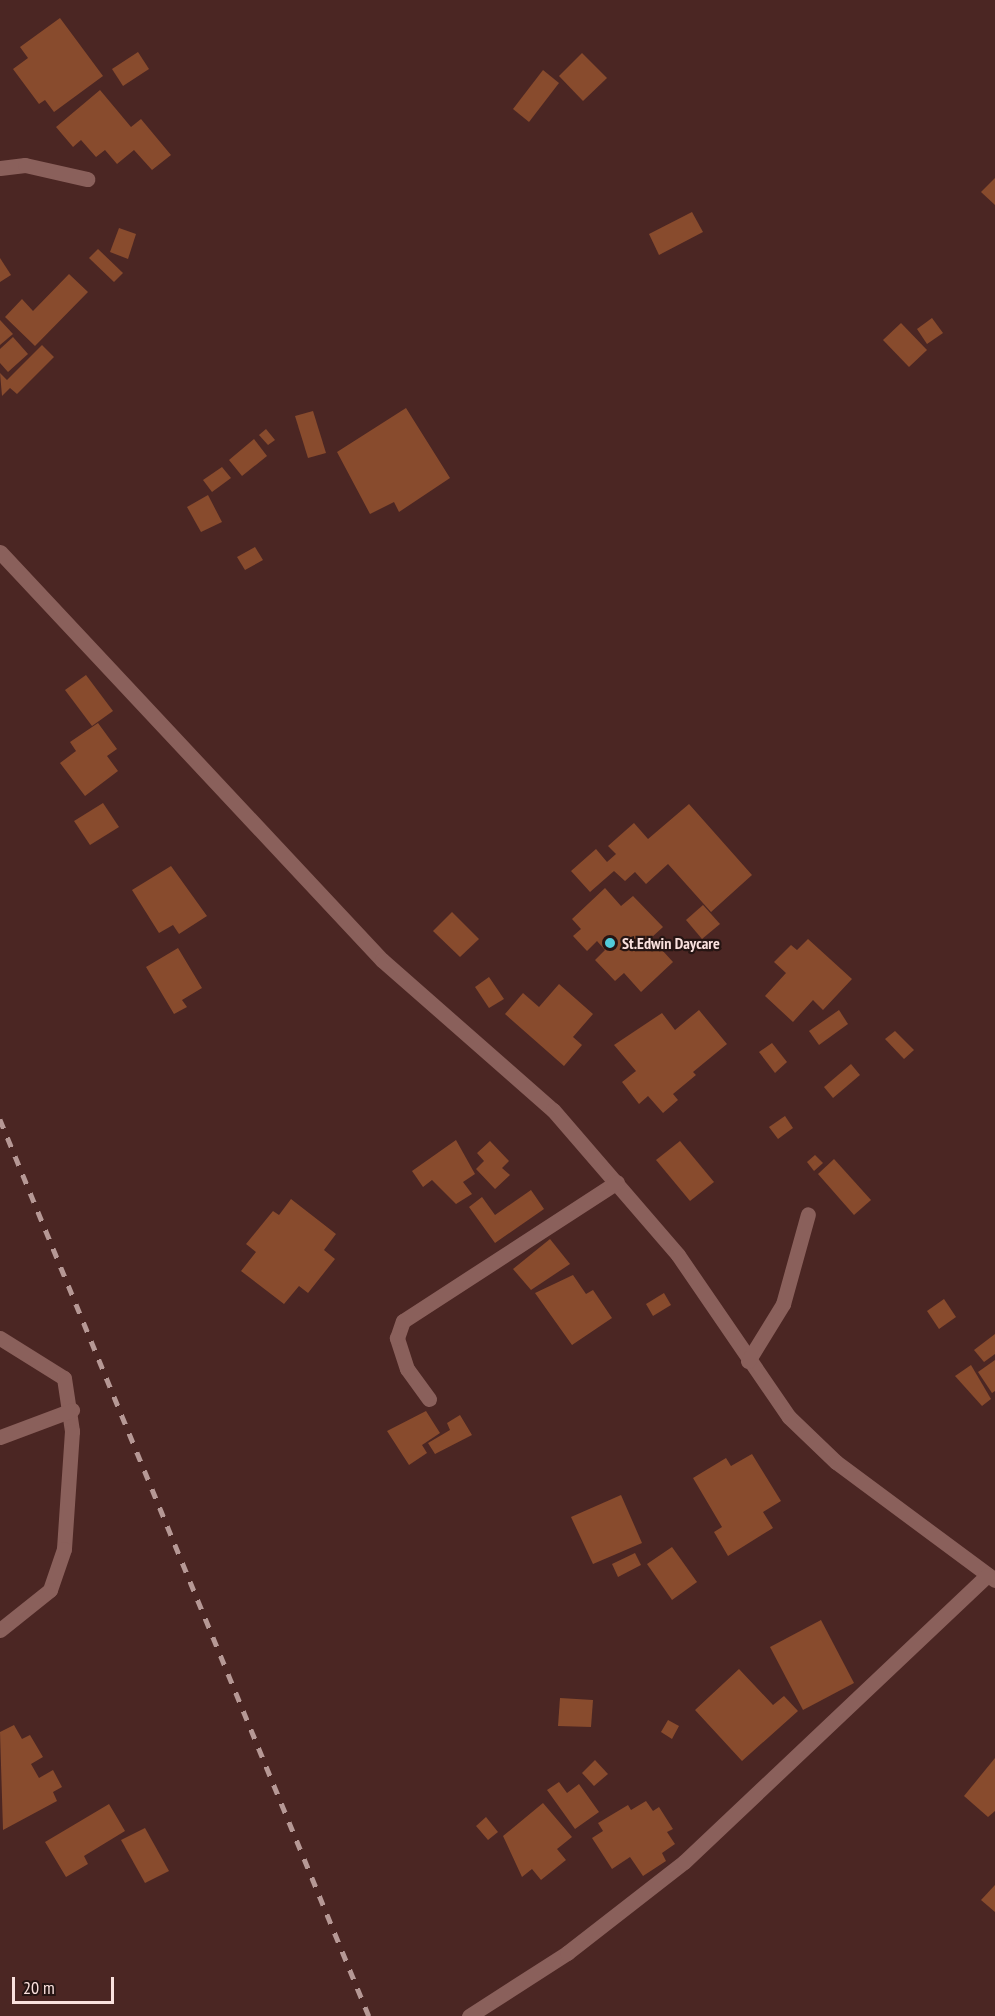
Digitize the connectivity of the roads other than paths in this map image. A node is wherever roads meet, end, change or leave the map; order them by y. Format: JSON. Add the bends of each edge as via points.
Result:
{"nodes":[{"id":1,"x":0,"y":168,"type":"edge"},
{"id":2,"x":87,"y":179,"type":"dead end"},
{"id":3,"x":3,"y":562,"type":"edge"},
{"id":4,"x":617,"y":1182,"type":"junction"},
{"id":5,"x":808,"y":1214,"type":"dead end"},
{"id":6,"x":0,"y":1338,"type":"edge"},
{"id":7,"x":748,"y":1361,"type":"junction"},
{"id":8,"x":429,"y":1399,"type":"dead end"},
{"id":9,"x":72,"y":1410,"type":"junction"},
{"id":10,"x":0,"y":1437,"type":"edge"},
{"id":11,"x":991,"y":1577,"type":"edge"},
{"id":12,"x":0,"y":1630,"type":"edge"},
{"id":13,"x":469,"y":2016,"type":"edge"}],
"edges":[{"from":1,"to":2,"type":"street","via":[[25,165]]},
{"from":3,"to":4,"type":"street","via":[[382,960],[553,1110]]},
{"from":4,"to":7,"type":"street","via":[[715,1305]]},
{"from":4,"to":8,"type":"street","via":[[403,1321],[397,1338],[407,1369]]},
{"from":5,"to":7,"type":"street","via":[[783,1304]]},
{"from":6,"to":9,"type":"street","via":[[64,1378]]},
{"from":7,"to":11,"type":"street","via":[[789,1417],[836,1462]]},
{"from":9,"to":10,"type":"street"},
{"from":9,"to":12,"type":"street","via":[[64,1549],[50,1590]]},
{"from":11,"to":13,"type":"street","via":[[684,1862],[567,1953]]}]}
